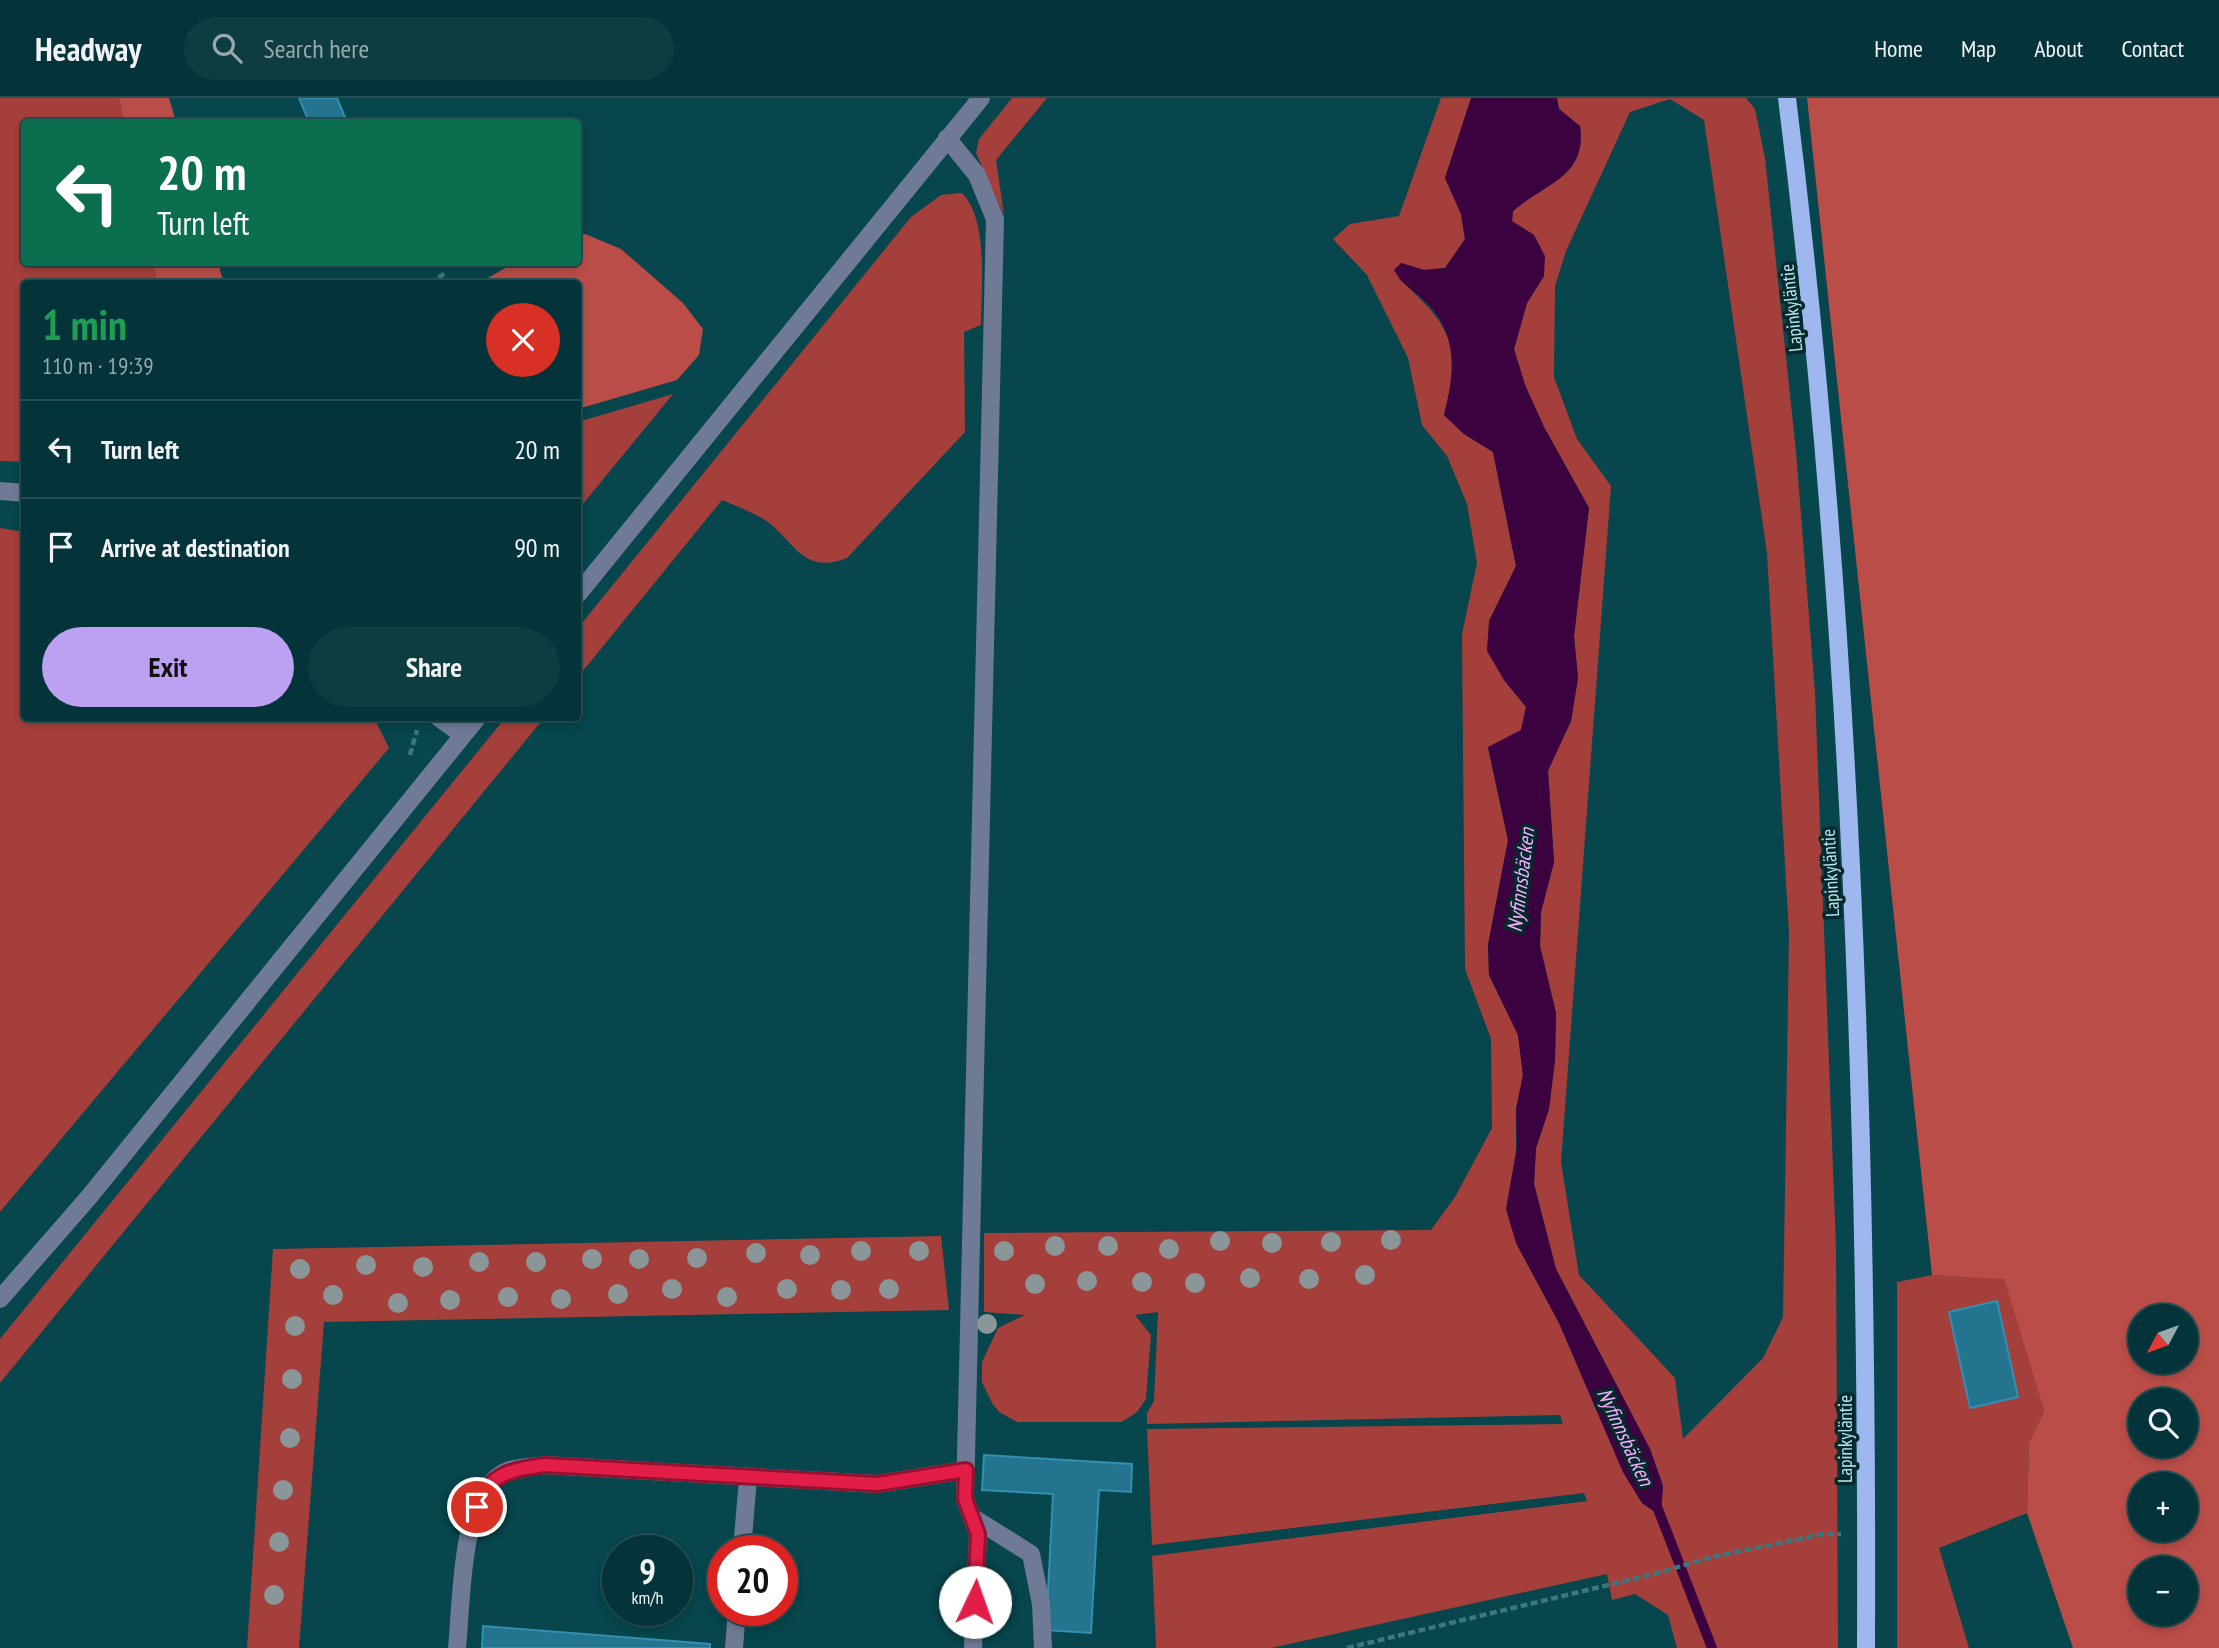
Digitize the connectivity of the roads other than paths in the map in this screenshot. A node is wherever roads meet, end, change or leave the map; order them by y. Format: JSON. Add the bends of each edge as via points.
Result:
{"nodes":[{"id":1,"x":981,"y":98,"type":"edge"},
{"id":2,"x":1787,"y":98,"type":"edge"},
{"id":3,"x":947,"y":138,"type":"junction"},
{"id":4,"x":0,"y":491,"type":"edge"},
{"id":5,"x":21,"y":493,"type":"edge"},
{"id":6,"x":581,"y":590,"type":"edge"},
{"id":7,"x":444,"y":721,"type":"edge"},
{"id":8,"x":474,"y":721,"type":"edge"},
{"id":9,"x":463,"y":734,"type":"junction"},
{"id":10,"x":0,"y":1299,"type":"edge"},
{"id":11,"x":966,"y":1470,"type":"junction"},
{"id":12,"x":748,"y":1478,"type":"junction"},
{"id":13,"x":972,"y":1517,"type":"junction"},
{"id":14,"x":743,"y":1535,"type":"edge"},
{"id":15,"x":736,"y":1626,"type":"edge"},
{"id":16,"x":457,"y":1648,"type":"edge"},
{"id":17,"x":734,"y":1648,"type":"edge"},
{"id":18,"x":972,"y":1648,"type":"edge"},
{"id":19,"x":1042,"y":1648,"type":"edge"},
{"id":20,"x":1866,"y":1648,"type":"edge"}],
"edges":[{"from":1,"to":3,"type":"street"},
{"from":2,"to":20,"type":"main road","name":"Lapinkyläntie","via":[[1829,479],[1855,949],[1864,1170]]},
{"from":3,"to":6,"type":"street"},
{"from":3,"to":11,"type":"street","via":[[977,175],[995,219]]},
{"from":4,"to":5,"type":"street"},
{"from":7,"to":9,"type":"street"},
{"from":8,"to":9,"type":"street"},
{"from":9,"to":10,"type":"street","via":[[89,1197]]},
{"from":11,"to":12,"type":"street","via":[[877,1484]]},
{"from":11,"to":13,"type":"street","via":[[965,1499]]},
{"from":12,"to":14,"type":"street"},
{"from":12,"to":16,"type":"street","via":[[545,1465],[507,1471],[483,1492],[471,1523]]},
{"from":13,"to":18,"type":"street","via":[[978,1534]]},
{"from":13,"to":19,"type":"street","via":[[1031,1554],[1041,1604]]},
{"from":15,"to":17,"type":"street"}]}
